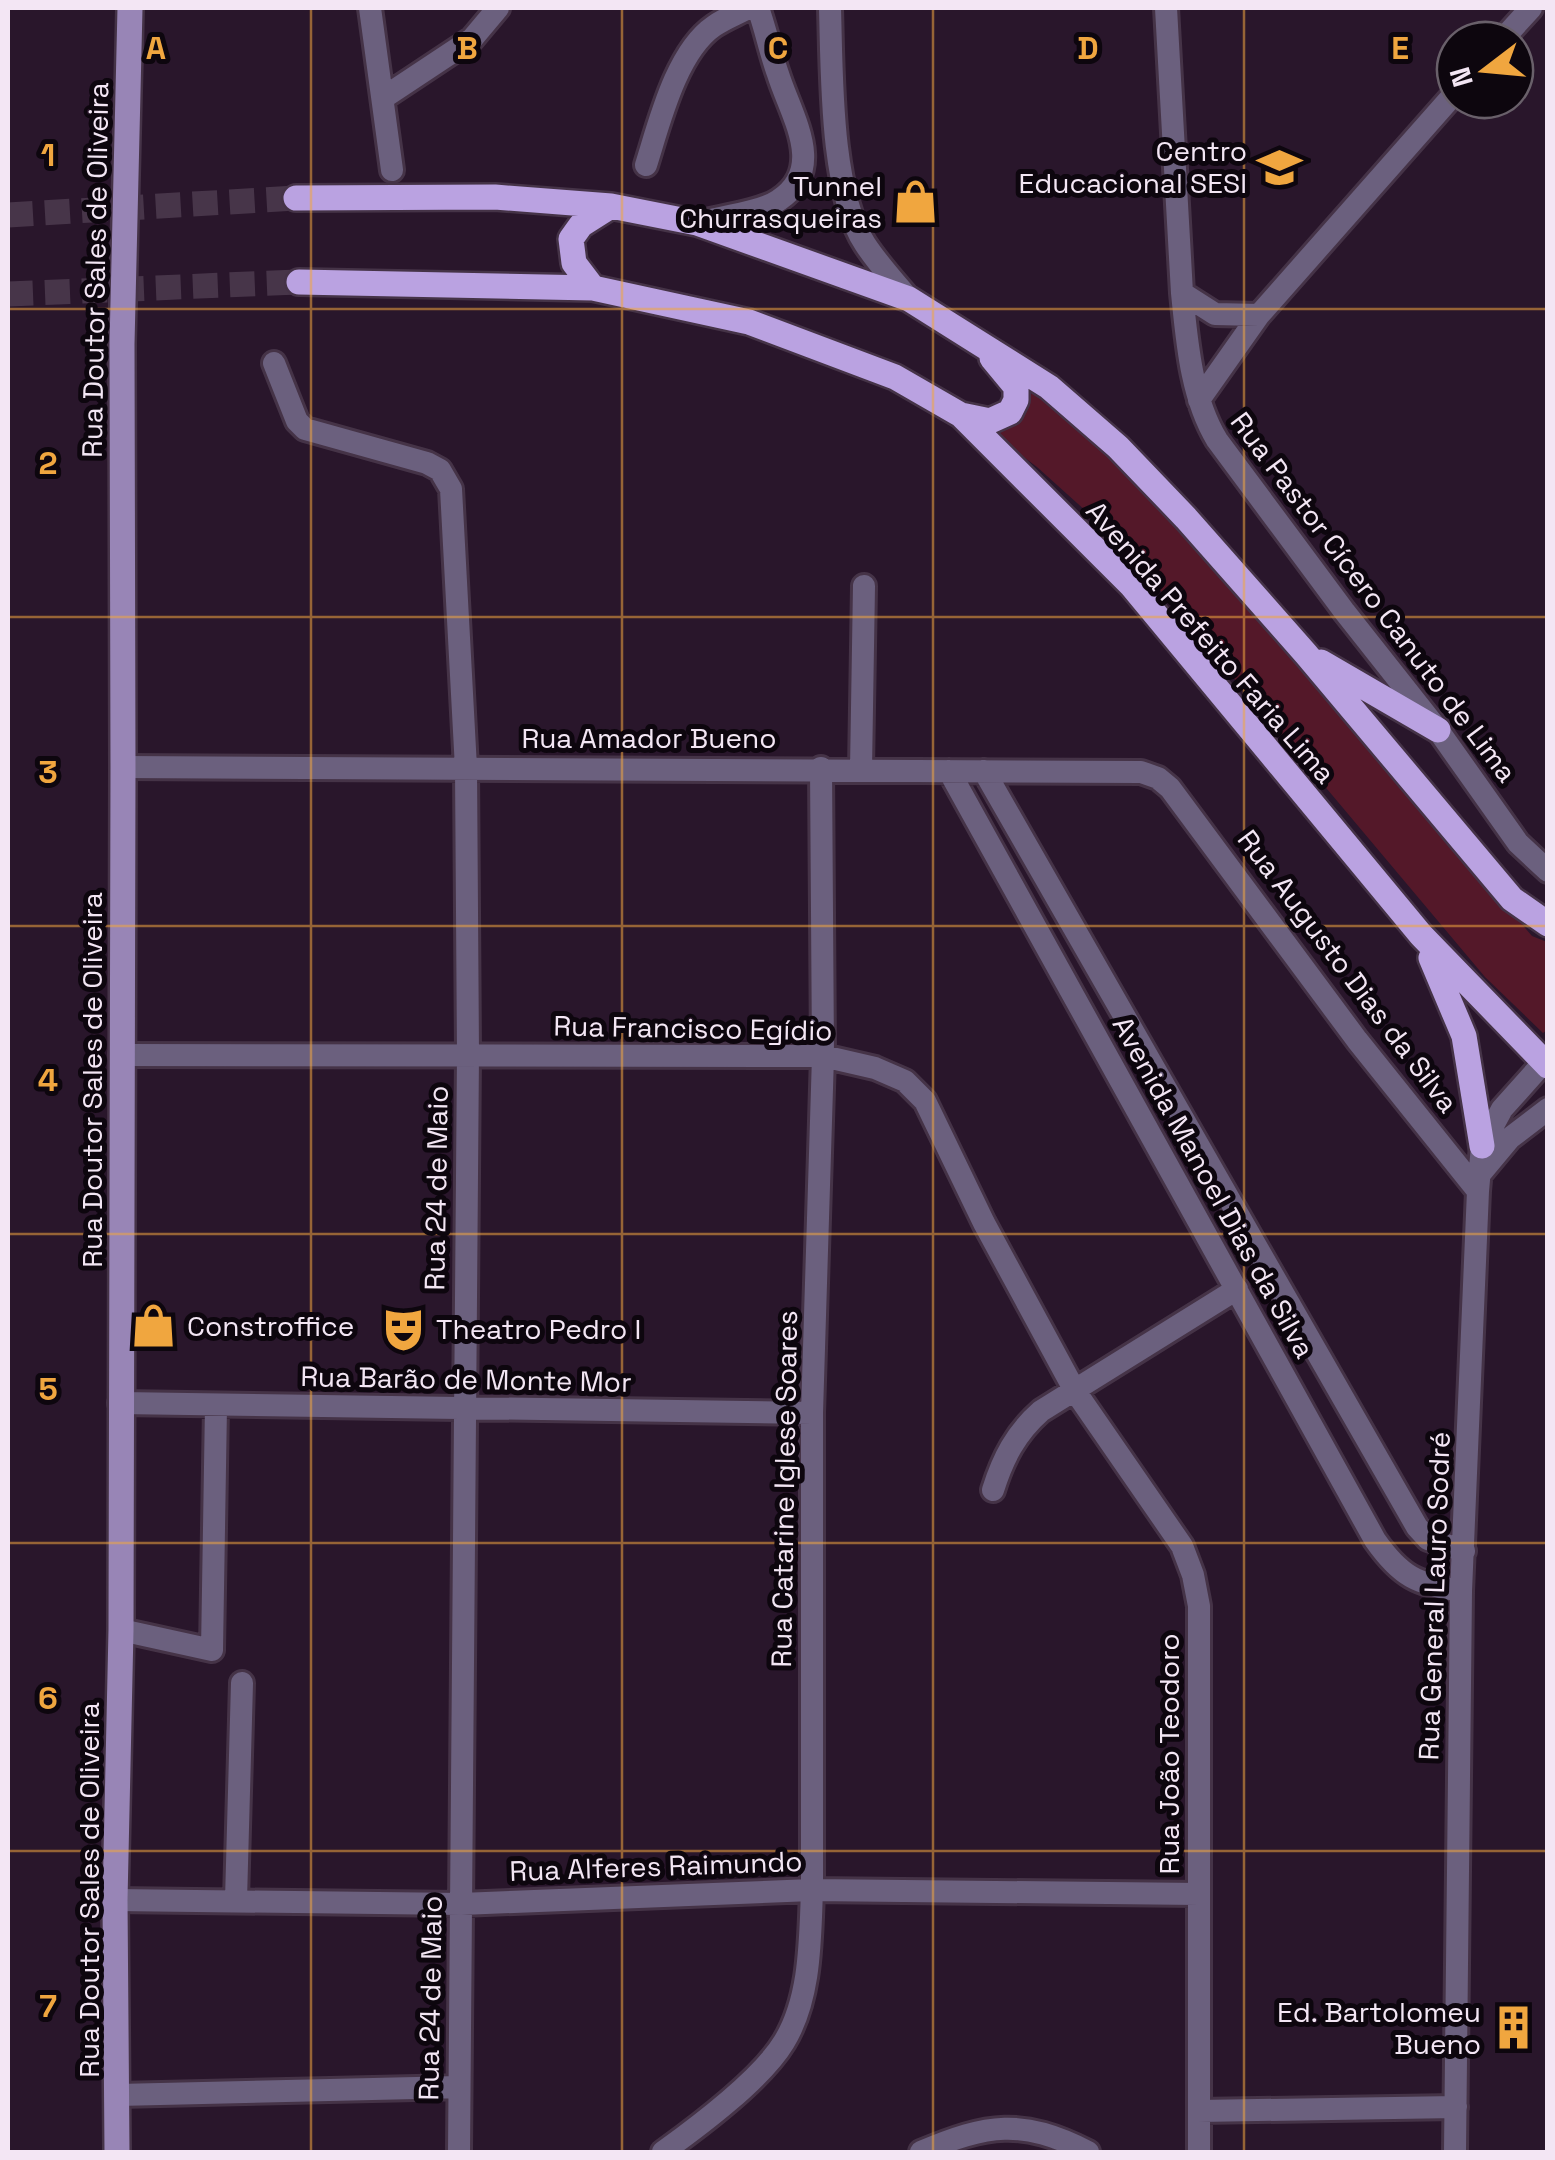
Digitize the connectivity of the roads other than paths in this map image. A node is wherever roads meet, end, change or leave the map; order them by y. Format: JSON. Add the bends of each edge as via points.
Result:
{"nodes":[{"id":1,"x":130,"y":8,"type":"edge"},
{"id":2,"x":370,"y":8,"type":"edge"},
{"id":3,"x":498,"y":8,"type":"edge"},
{"id":4,"x":748,"y":8,"type":"edge"},
{"id":5,"x":758,"y":8,"type":"edge"},
{"id":6,"x":830,"y":8,"type":"edge"},
{"id":7,"x":1166,"y":8,"type":"edge"},
{"id":8,"x":383,"y":98,"type":"junction"},
{"id":9,"x":1435,"y":116,"type":"edge"},
{"id":10,"x":646,"y":165,"type":"dead end"},
{"id":11,"x":392,"y":170,"type":"dead end"},
{"id":12,"x":296,"y":198,"type":"tunnel mouth"},
{"id":13,"x":612,"y":206,"type":"junction"},
{"id":14,"x":698,"y":223,"type":"junction"},
{"id":15,"x":299,"y":282,"type":"tunnel mouth"},
{"id":16,"x":593,"y":288,"type":"junction"},
{"id":17,"x":1182,"y":293,"type":"junction"},
{"id":18,"x":909,"y":299,"type":"junction"},
{"id":19,"x":1258,"y":315,"type":"junction"},
{"id":20,"x":1187,"y":336,"type":"junction"},
{"id":21,"x":978,"y":342,"type":"junction"},
{"id":22,"x":1231,"y":353,"type":"junction"},
{"id":23,"x":274,"y":364,"type":"dead end"},
{"id":24,"x":1200,"y":400,"type":"junction"},
{"id":25,"x":961,"y":415,"type":"junction"},
{"id":26,"x":864,"y":586,"type":"dead end"},
{"id":27,"x":1306,"y":654,"type":"junction"},
{"id":28,"x":1438,"y":730,"type":"junction"},
{"id":29,"x":123,"y":767,"type":"junction"},
{"id":30,"x":466,"y":768,"type":"junction"},
{"id":31,"x":820,"y":768,"type":"junction"},
{"id":32,"x":861,"y":769,"type":"junction"},
{"id":33,"x":950,"y":771,"type":"junction"},
{"id":34,"x":984,"y":771,"type":"junction"},
{"id":35,"x":1170,"y":788,"type":"joint"},
{"id":36,"x":998,"y":793,"type":"junction"},
{"id":37,"x":971,"y":809,"type":"junction"},
{"id":38,"x":1548,"y":872,"type":"edge"},
{"id":39,"x":1548,"y":924,"type":"edge"},
{"id":40,"x":1421,"y":935,"type":"junction"},
{"id":41,"x":468,"y":1054,"type":"junction"},
{"id":42,"x":121,"y":1055,"type":"junction"},
{"id":43,"x":822,"y":1056,"type":"junction"},
{"id":44,"x":1546,"y":1062,"type":"edge"},
{"id":45,"x":1548,"y":1109,"type":"edge"},
{"id":46,"x":1482,"y":1146,"type":"junction"},
{"id":47,"x":1479,"y":1182,"type":"junction"},
{"id":48,"x":1237,"y":1289,"type":"junction"},
{"id":49,"x":1075,"y":1391,"type":"junction"},
{"id":50,"x":120,"y":1403,"type":"junction"},
{"id":51,"x":216,"y":1406,"type":"junction"},
{"id":52,"x":464,"y":1407,"type":"junction"},
{"id":53,"x":812,"y":1414,"type":"junction"},
{"id":54,"x":993,"y":1490,"type":"dead end"},
{"id":55,"x":1464,"y":1550,"type":"junction"},
{"id":56,"x":1461,"y":1591,"type":"junction"},
{"id":57,"x":121,"y":1630,"type":"junction"},
{"id":58,"x":242,"y":1683,"type":"dead end"},
{"id":59,"x":812,"y":1890,"type":"junction"},
{"id":60,"x":1199,"y":1894,"type":"junction"},
{"id":61,"x":115,"y":1900,"type":"junction"},
{"id":62,"x":236,"y":1900,"type":"junction"},
{"id":63,"x":461,"y":1904,"type":"junction"},
{"id":64,"x":459,"y":2086,"type":"junction"},
{"id":65,"x":118,"y":2095,"type":"junction"},
{"id":66,"x":1456,"y":2107,"type":"junction"},
{"id":67,"x":1199,"y":2112,"type":"junction"},
{"id":68,"x":118,"y":2123,"type":"junction"},
{"id":69,"x":459,"y":2126,"type":"junction"},
{"id":70,"x":100,"y":2152,"type":"edge"},
{"id":71,"x":117,"y":2152,"type":"edge"},
{"id":72,"x":445,"y":2152,"type":"edge"},
{"id":73,"x":459,"y":2152,"type":"edge"},
{"id":74,"x":663,"y":2152,"type":"edge"},
{"id":75,"x":921,"y":2152,"type":"edge"},
{"id":76,"x":1088,"y":2152,"type":"edge"},
{"id":77,"x":1199,"y":2152,"type":"edge"},
{"id":78,"x":1455,"y":2152,"type":"edge"}],
"edges":[{"from":1,"to":29,"type":"main road","name":"Rua Doutor Sales de Oliveira"},
{"from":2,"to":8,"type":"street"},
{"from":3,"to":8,"type":"street","via":[[472,39]]},
{"from":4,"to":10,"type":"street","via":[[711,27],[692,51],[671,85]]},
{"from":5,"to":14,"type":"street","via":[[804,142],[803,170],[776,203]]},
{"from":6,"to":18,"type":"street","via":[[843,187],[863,242]]},
{"from":7,"to":17,"type":"street","name":"Rua Pastor Cícero Canuto de Lima"},
{"from":8,"to":11,"type":"street"},
{"from":9,"to":19,"type":"street","name":"Rua Pastor Cícero Canuto de Lima"},
{"from":12,"to":13,"type":"main road","via":[[495,197]]},
{"from":13,"to":14,"type":"main road"},
{"from":13,"to":16,"type":"main road","via":[[571,239],[574,263]]},
{"from":14,"to":18,"type":"main road"},
{"from":15,"to":16,"type":"main road","name":"Avenida Prefeito Faria Lima"},
{"from":16,"to":25,"type":"main road","name":"Avenida Prefeito Faria Lima","via":[[749,322],[895,377]]},
{"from":17,"to":19,"type":"street","via":[[1215,314]]},
{"from":17,"to":20,"type":"street","name":"Rua Pastor Cícero Canuto de Lima"},
{"from":18,"to":21,"type":"main road"},
{"from":19,"to":22,"type":"street","name":"Rua Pastor Cícero Canuto de Lima"},
{"from":20,"to":22,"type":"street"},
{"from":20,"to":24,"type":"street","name":"Rua Pastor Cícero Canuto de Lima"},
{"from":21,"to":25,"type":"main road","via":[[1016,387],[1016,400],[1010,412],[990,421]]},
{"from":21,"to":27,"type":"main road","via":[[1049,386],[1118,447]]},
{"from":22,"to":24,"type":"street","name":"Rua Pastor Cícero Canuto de Lima"},
{"from":23,"to":30,"type":"street","name":"Rua 24 de Maio","via":[[305,428],[427,463],[446,478],[457,557]]},
{"from":24,"to":28,"type":"street","name":"Rua Pastor Cícero Canuto de Lima","via":[[1217,440]]},
{"from":25,"to":40,"type":"main road","name":"Avenida Prefeito Faria Lima","via":[[1132,586]]},
{"from":26,"to":32,"type":"street"},
{"from":27,"to":28,"type":"main road"},
{"from":27,"to":39,"type":"main road","via":[[1512,900]]},
{"from":28,"to":38,"type":"street","name":"Rua Pastor Cícero Canuto de Lima","via":[[1518,843]]},
{"from":29,"to":30,"type":"street","name":"Rua Amador Bueno"},
{"from":29,"to":42,"type":"main road","name":"Rua Doutor Sales de Oliveira"},
{"from":30,"to":31,"type":"street","name":"Rua Amador Bueno"},
{"from":30,"to":41,"type":"street","name":"Rua 24 de Maio"},
{"from":31,"to":32,"type":"street","name":"Rua Amador Bueno"},
{"from":31,"to":43,"type":"street","name":"Rua Catarine Iglese Soares"},
{"from":32,"to":33,"type":"street","name":"Rua Amador Bueno"},
{"from":33,"to":34,"type":"street","name":"Rua Amador Bueno"},
{"from":33,"to":37,"type":"street","name":"Avenida Manoel Dias da Silva"},
{"from":34,"to":35,"type":"street","name":"Rua Amador Bueno","via":[[1119,769],[1158,778]]},
{"from":34,"to":36,"type":"street","name":"Avenida Manoel Dias da Silva"},
{"from":35,"to":47,"type":"street","name":"Rua Augusto Dias da Silva","via":[[1346,1026]]},
{"from":36,"to":37,"type":"street"},
{"from":36,"to":55,"type":"street","name":"Avenida Manoel Dias da Silva","via":[[1417,1527],[1428,1539]]},
{"from":37,"to":48,"type":"street","name":"Avenida Manoel Dias da Silva"},
{"from":40,"to":44,"type":"main road","name":"Avenida Prefeito Faria Lima"},
{"from":40,"to":46,"type":"main road","via":[[1464,1036]]},
{"from":41,"to":42,"type":"street","name":"Rua Francisco Egídio"},
{"from":41,"to":43,"type":"street","name":"Rua Francisco Egídio"},
{"from":41,"to":52,"type":"street","name":"Rua 24 de Maio"},
{"from":42,"to":50,"type":"main road","name":"Rua Doutor Sales de Oliveira"},
{"from":43,"to":49,"type":"street","name":"Rua Francisco Egídio","via":[[876,1068],[905,1081],[924,1101]]},
{"from":43,"to":53,"type":"street","name":"Rua Catarine Iglese Soares"},
{"from":44,"to":46,"type":"street","name":"Rua General Lauro Sodré","via":[[1502,1109]]},
{"from":45,"to":47,"type":"street","via":[[1510,1138]]},
{"from":46,"to":47,"type":"street","name":"Rua General Lauro Sodré"},
{"from":47,"to":55,"type":"street","name":"Rua General Lauro Sodré"},
{"from":48,"to":49,"type":"street"},
{"from":48,"to":56,"type":"street","name":"Avenida Manoel Dias da Silva","via":[[1390,1562],[1428,1586]]},
{"from":49,"to":54,"type":"street","via":[[1022,1427]]},
{"from":49,"to":60,"type":"street","name":"Rua João Teodoro","via":[[1182,1546],[1193,1575]]},
{"from":50,"to":51,"type":"street","name":"Rua Barão de Monte Mor"},
{"from":50,"to":57,"type":"main road","name":"Rua Doutor Sales de Oliveira"},
{"from":51,"to":52,"type":"street","name":"Rua Barão de Monte Mor"},
{"from":51,"to":57,"type":"street","via":[[212,1650]]},
{"from":52,"to":53,"type":"street","name":"Rua Barão de Monte Mor"},
{"from":52,"to":63,"type":"street","name":"Rua 24 de Maio"},
{"from":53,"to":59,"type":"street","name":"Rua Catarine Iglese Soares"},
{"from":55,"to":56,"type":"street","name":"Rua General Lauro Sodré"},
{"from":56,"to":66,"type":"street","name":"Rua General Lauro Sodré"},
{"from":57,"to":61,"type":"main road","name":"Rua Doutor Sales de Oliveira"},
{"from":58,"to":62,"type":"street"},
{"from":59,"to":60,"type":"street","name":"Rua Alferes Raimundo"},
{"from":59,"to":63,"type":"street","name":"Rua Alferes Raimundo"},
{"from":59,"to":74,"type":"street","name":"Rua Catarine Iglese Soares","via":[[804,1982],[784,2042],[714,2114]]},
{"from":60,"to":67,"type":"street","name":"Rua João Teodoro"},
{"from":61,"to":62,"type":"street","name":"Rua Alferes Raimundo"},
{"from":61,"to":65,"type":"main road","name":"Rua Doutor Sales de Oliveira"},
{"from":62,"to":63,"type":"street","name":"Rua Alferes Raimundo"},
{"from":63,"to":64,"type":"street","name":"Rua 24 de Maio"},
{"from":64,"to":65,"type":"street"},
{"from":64,"to":69,"type":"street","name":"Rua 24 de Maio"},
{"from":65,"to":68,"type":"main road","name":"Rua Doutor Sales de Oliveira"},
{"from":66,"to":67,"type":"street"},
{"from":66,"to":78,"type":"street","name":"Rua General Lauro Sodré"},
{"from":67,"to":77,"type":"street","name":"Rua João Teodoro"},
{"from":68,"to":70,"type":"main road"},
{"from":68,"to":71,"type":"main road","name":"Rua Doutor Sales de Oliveira"},
{"from":69,"to":72,"type":"street","name":"Rua 24 de Maio"},
{"from":69,"to":73,"type":"street","name":"Rua 24 de Maio"},
{"from":75,"to":76,"type":"street","via":[[981,2130],[1012,2128],[1054,2135]]}]}
